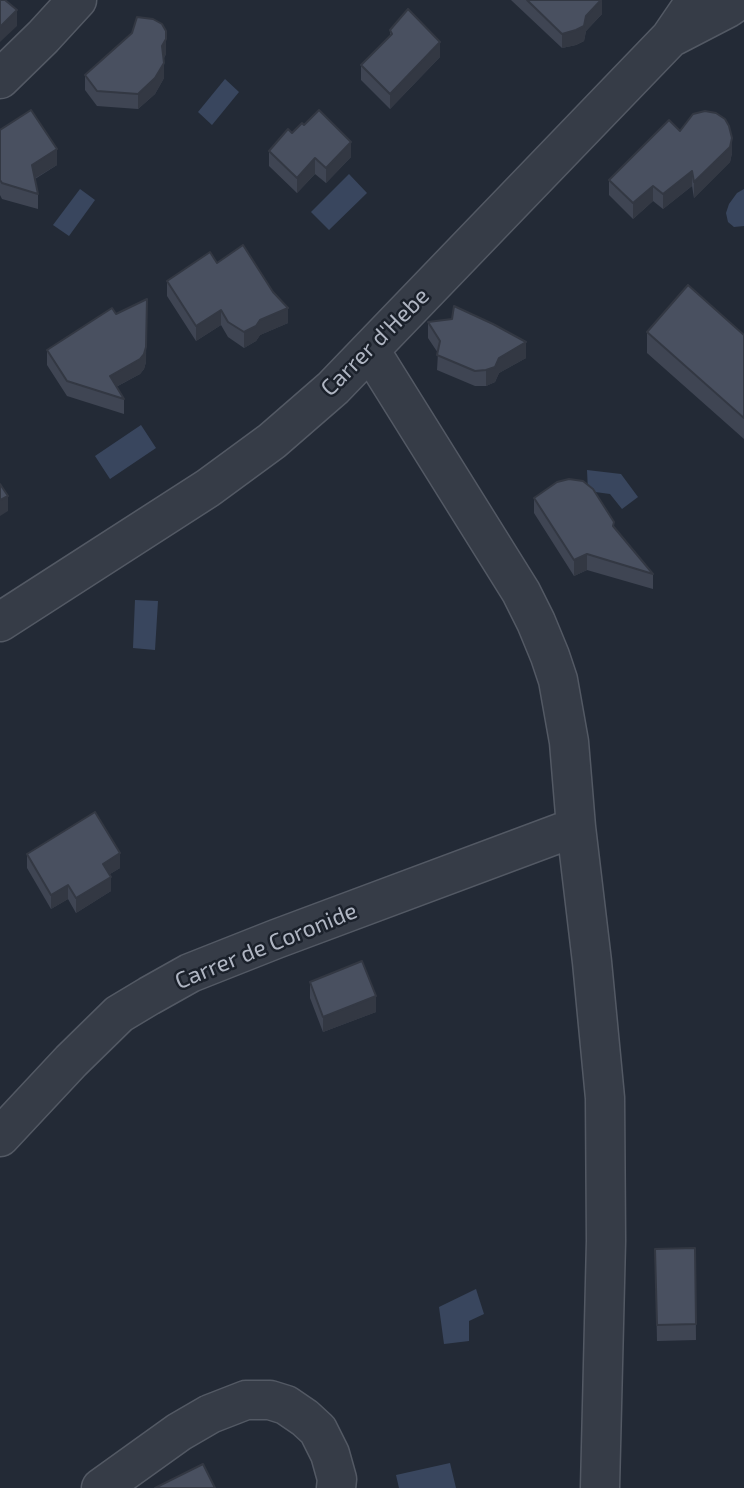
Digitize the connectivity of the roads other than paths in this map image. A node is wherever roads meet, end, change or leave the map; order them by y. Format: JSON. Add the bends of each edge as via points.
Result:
{"nodes":[{"id":1,"x":77,"y":0,"type":"edge"},
{"id":2,"x":696,"y":0,"type":"edge"},
{"id":3,"x":739,"y":0,"type":"edge"},
{"id":4,"x":670,"y":38,"type":"junction"},
{"id":5,"x":0,"y":79,"type":"edge"},
{"id":6,"x":370,"y":350,"type":"junction"},
{"id":7,"x":0,"y":622,"type":"edge"},
{"id":8,"x":576,"y":827,"type":"junction"},
{"id":9,"x":0,"y":1136,"type":"edge"},
{"id":10,"x":101,"y":1488,"type":"edge"},
{"id":11,"x":336,"y":1488,"type":"edge"},
{"id":12,"x":600,"y":1488,"type":"edge"}],
"edges":[{"from":1,"to":5,"type":"street"},
{"from":2,"to":4,"type":"street","name":"Carrer d'Hebe"},
{"from":3,"to":4,"type":"street"},
{"from":4,"to":6,"type":"street","name":"Carrer d'Hebe"},
{"from":6,"to":7,"type":"street","name":"Carrer d'Hebe","via":[[282,432],[208,488]]},
{"from":6,"to":8,"type":"street","via":[[536,622],[562,703]]},
{"from":8,"to":9,"type":"street","name":"Carrer de Coronide","via":[[190,973],[119,1014]]},
{"from":8,"to":12,"type":"street","via":[[605,1098]]},
{"from":10,"to":11,"type":"street","via":[[179,1432],[246,1400],[286,1405],[318,1430],[330,1454]]}]}
